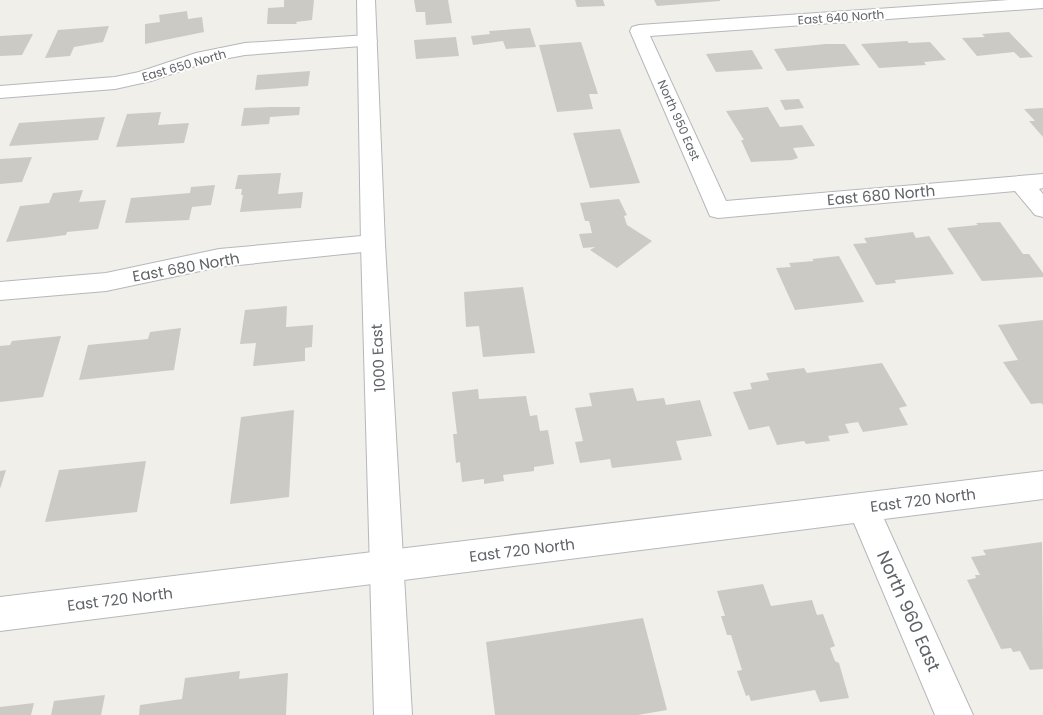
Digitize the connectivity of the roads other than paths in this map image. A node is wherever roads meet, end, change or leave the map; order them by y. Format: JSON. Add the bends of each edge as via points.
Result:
{"nodes":[{"id":1,"x":366,"y":0,"type":"edge"},
{"id":2,"x":1043,"y":3,"type":"edge"},
{"id":3,"x":640,"y":30,"type":"joint"},
{"id":4,"x":368,"y":41,"type":"junction"},
{"id":5,"x":0,"y":92,"type":"edge"},
{"id":6,"x":1032,"y":182,"type":"edge"},
{"id":7,"x":718,"y":210,"type":"joint"},
{"id":8,"x":1043,"y":210,"type":"edge"},
{"id":9,"x":373,"y":244,"type":"junction"},
{"id":10,"x":0,"y":291,"type":"edge"},
{"id":11,"x":1043,"y":485,"type":"edge"},
{"id":12,"x":863,"y":507,"type":"junction"},
{"id":13,"x":388,"y":567,"type":"junction"},
{"id":14,"x":0,"y":614,"type":"edge"},
{"id":15,"x":393,"y":715,"type":"edge"},
{"id":16,"x":954,"y":715,"type":"edge"}],
"edges":[{"from":1,"to":4,"type":"street","name":"1000 East"},
{"from":2,"to":3,"type":"street","name":"East 640 North"},
{"from":3,"to":7,"type":"street","name":"North 950 East"},
{"from":4,"to":5,"type":"street","name":"East 650 North","via":[[244,49],[203,57],[115,83]]},
{"from":4,"to":9,"type":"street","name":"1000 East"},
{"from":6,"to":7,"type":"street","name":"East 680 North"},
{"from":6,"to":8,"type":"street"},
{"from":9,"to":10,"type":"street","name":"East 680 North","via":[[219,258],[106,282]]},
{"from":9,"to":13,"type":"street","name":"1000 East"},
{"from":11,"to":12,"type":"street","name":"East 720 North"},
{"from":12,"to":13,"type":"street","name":"East 720 North"},
{"from":12,"to":16,"type":"street","name":"North 960 East"},
{"from":13,"to":14,"type":"street","name":"East 720 North"},
{"from":13,"to":15,"type":"street","name":"1000 East"}]}
